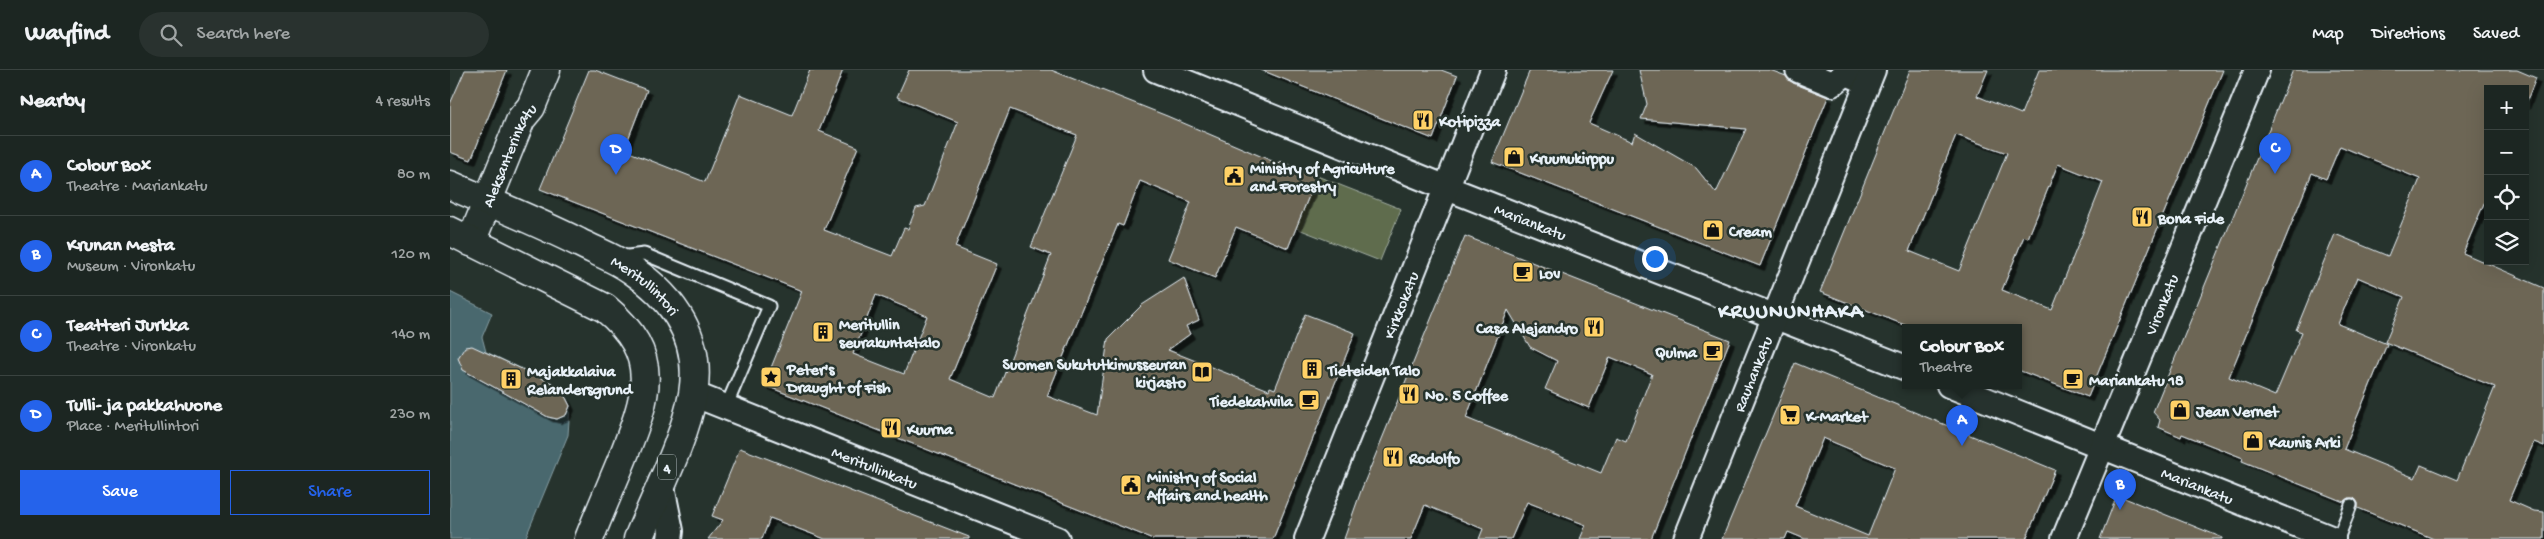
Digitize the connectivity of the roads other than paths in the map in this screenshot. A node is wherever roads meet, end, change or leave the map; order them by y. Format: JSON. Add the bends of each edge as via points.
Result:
{"nodes":[{"id":1,"x":546,"y":70,"type":"edge"},
{"id":2,"x":1156,"y":70,"type":"edge"},
{"id":3,"x":1493,"y":70,"type":"edge"},
{"id":4,"x":1798,"y":70,"type":"edge"},
{"id":5,"x":2257,"y":70,"type":"edge"},
{"id":6,"x":1871,"y":76,"type":"edge"},
{"id":7,"x":450,"y":185,"type":"edge"},
{"id":8,"x":1447,"y":188,"type":"junction"},
{"id":9,"x":488,"y":202,"type":"junction"},
{"id":10,"x":461,"y":236,"type":"edge"},
{"id":11,"x":609,"y":258,"type":"junction"},
{"id":12,"x":1776,"y":317,"type":"junction"},
{"id":13,"x":1902,"y":366,"type":"edge"},
{"id":14,"x":1959,"y":389,"type":"edge"},
{"id":15,"x":692,"y":394,"type":"junction"},
{"id":16,"x":726,"y":407,"type":"junction"},
{"id":17,"x":2103,"y":445,"type":"junction"},
{"id":18,"x":661,"y":482,"type":"junction"},
{"id":19,"x":2351,"y":505,"type":"dead end"},
{"id":20,"x":589,"y":539,"type":"edge"},
{"id":21,"x":638,"y":539,"type":"edge"},
{"id":22,"x":670,"y":539,"type":"edge"},
{"id":23,"x":1057,"y":539,"type":"edge"},
{"id":24,"x":1307,"y":539,"type":"edge"},
{"id":25,"x":1686,"y":539,"type":"edge"},
{"id":26,"x":2064,"y":539,"type":"edge"},
{"id":27,"x":2333,"y":539,"type":"edge"},
{"id":28,"x":2338,"y":539,"type":"edge"}],
"edges":[{"from":1,"to":9,"type":"main road","name":"Aleksanterinkatu","via":[[531,107],[521,119]]},
{"from":2,"to":8,"type":"street","name":"Mariankatu"},
{"from":3,"to":8,"type":"street","name":"Kirkkokatu"},
{"from":4,"to":6,"type":"street","via":[[1832,84],[1846,72]]},
{"from":5,"to":17,"type":"street","name":"Vironkatu"},
{"from":6,"to":12,"type":"street","name":"Rauhankatu"},
{"from":7,"to":9,"type":"main road","name":"Meritullintori"},
{"from":8,"to":12,"type":"street","name":"Mariankatu"},
{"from":8,"to":24,"type":"street","name":"Kirkkokatu"},
{"from":9,"to":10,"type":"main road","name":"Aleksanterinkatu"},
{"from":9,"to":11,"type":"main road","name":"Meritullintori","number":"4"},
{"from":10,"to":20,"type":"main road","via":[[605,308],[619,320],[636,344],[645,374],[643,405]]},
{"from":11,"to":15,"type":"main road","name":"Meritullintori","number":"4","via":[[631,269],[659,292],[682,322],[691,339],[695,368]]},
{"from":11,"to":16,"type":"lane","via":[[644,254],[769,306]]},
{"from":12,"to":13,"type":"street","name":"Mariankatu"},
{"from":12,"to":25,"type":"street","name":"Rauhankatu"},
{"from":14,"to":17,"type":"street","name":"Mariankatu"},
{"from":15,"to":16,"type":"street","name":"Meritullinkatu"},
{"from":15,"to":18,"type":"main road","name":"Meritullintori","number":"4","via":[[684,426]]},
{"from":16,"to":23,"type":"street","name":"Meritullinkatu"},
{"from":17,"to":26,"type":"street","name":"Vironkatu"},
{"from":17,"to":27,"type":"street","name":"Mariankatu"},
{"from":18,"to":21,"type":"main road","name":"Meritullintori","number":"4"},
{"from":18,"to":22,"type":"street"},
{"from":19,"to":28,"type":"lane"}]}
